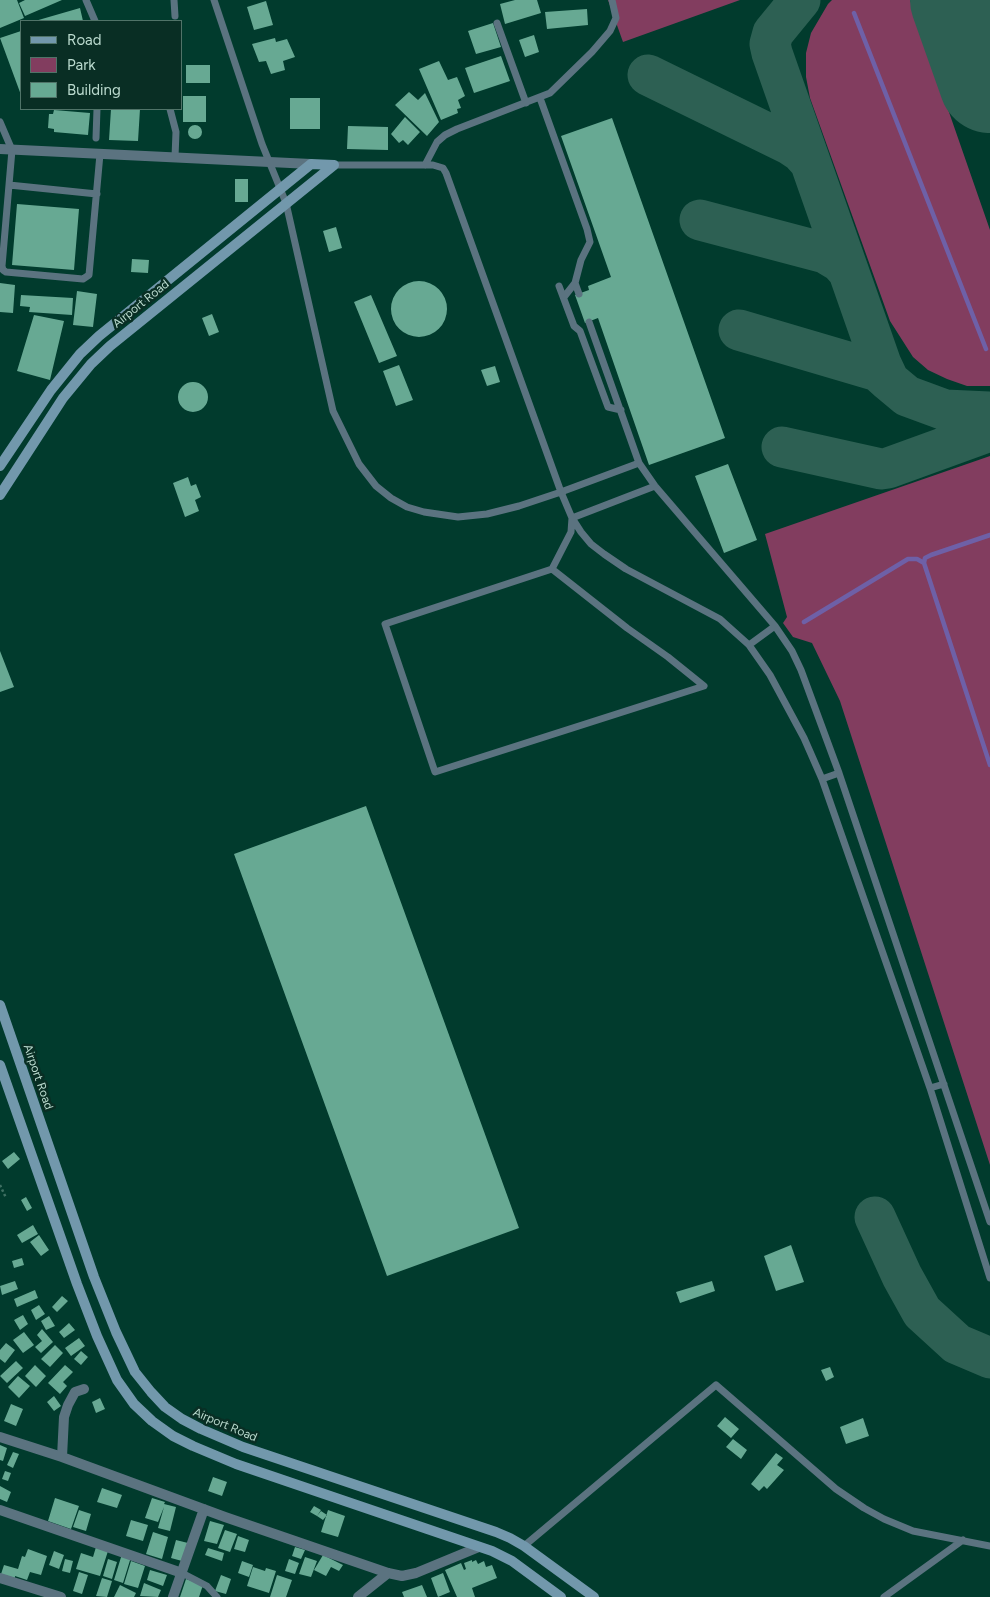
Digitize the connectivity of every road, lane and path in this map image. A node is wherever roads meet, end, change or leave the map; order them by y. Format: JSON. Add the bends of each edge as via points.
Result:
{"nodes":[{"id":1,"x":86,"y":0,"type":"edge"},
{"id":2,"x":174,"y":0,"type":"edge"},
{"id":3,"x":214,"y":0,"type":"edge"},
{"id":4,"x":612,"y":0,"type":"edge"},
{"id":5,"x":175,"y":16,"type":"dead end"},
{"id":6,"x":95,"y":20,"type":"edge"},
{"id":7,"x":497,"y":23,"type":"dead end"},
{"id":8,"x":540,"y":98,"type":"junction"},
{"id":9,"x":526,"y":103,"type":"junction"},
{"id":10,"x":97,"y":110,"type":"edge"},
{"id":11,"x":170,"y":110,"type":"edge"},
{"id":12,"x":0,"y":122,"type":"edge"},
{"id":13,"x":96,"y":138,"type":"dead end"},
{"id":14,"x":0,"y":149,"type":"edge"},
{"id":15,"x":12,"y":150,"type":"junction"},
{"id":16,"x":100,"y":154,"type":"junction"},
{"id":17,"x":175,"y":157,"type":"junction"},
{"id":18,"x":270,"y":162,"type":"junction"},
{"id":19,"x":311,"y":164,"type":"junction"},
{"id":20,"x":334,"y":165,"type":"junction"},
{"id":21,"x":425,"y":165,"type":"junction"},
{"id":22,"x":9,"y":185,"type":"junction"},
{"id":23,"x":281,"y":189,"type":"junction"},
{"id":24,"x":97,"y":194,"type":"junction"},
{"id":25,"x":286,"y":203,"type":"junction"},
{"id":26,"x":575,"y":282,"type":"junction"},
{"id":27,"x":559,"y":286,"type":"dead end"},
{"id":28,"x":579,"y":294,"type":"dead end"},
{"id":29,"x":564,"y":297,"type":"junction"},
{"id":30,"x":589,"y":322,"type":"dead end"},
{"id":31,"x":621,"y":410,"type":"junction"},
{"id":32,"x":640,"y":462,"type":"junction"},
{"id":33,"x":0,"y":466,"type":"edge"},
{"id":34,"x":655,"y":486,"type":"junction"},
{"id":35,"x":561,"y":492,"type":"junction"},
{"id":36,"x":0,"y":495,"type":"edge"},
{"id":37,"x":572,"y":518,"type":"junction"},
{"id":38,"x":552,"y":569,"type":"junction"},
{"id":39,"x":775,"y":626,"type":"junction"},
{"id":40,"x":749,"y":645,"type":"junction"},
{"id":41,"x":839,"y":774,"type":"junction"},
{"id":42,"x":822,"y":779,"type":"junction"},
{"id":43,"x":0,"y":1005,"type":"edge"},
{"id":44,"x":0,"y":1065,"type":"edge"},
{"id":45,"x":944,"y":1084,"type":"junction"},
{"id":46,"x":930,"y":1088,"type":"junction"},
{"id":47,"x":0,"y":1185,"type":"edge"},
{"id":48,"x":6,"y":1198,"type":"dead end"},
{"id":49,"x":990,"y":1222,"type":"edge"},
{"id":50,"x":990,"y":1278,"type":"edge"},
{"id":51,"x":84,"y":1388,"type":"dead end"},
{"id":52,"x":0,"y":1437,"type":"edge"},
{"id":53,"x":62,"y":1457,"type":"junction"},
{"id":54,"x":359,"y":1486,"type":"junction"},
{"id":55,"x":353,"y":1503,"type":"junction"},
{"id":56,"x":204,"y":1509,"type":"junction"},
{"id":57,"x":0,"y":1510,"type":"edge"},
{"id":58,"x":484,"y":1529,"type":"junction"},
{"id":59,"x":963,"y":1540,"type":"junction"},
{"id":60,"x":524,"y":1546,"type":"junction"},
{"id":61,"x":990,"y":1546,"type":"edge"},
{"id":62,"x":479,"y":1547,"type":"junction"},
{"id":63,"x":182,"y":1573,"type":"junction"},
{"id":64,"x":388,"y":1573,"type":"junction"},
{"id":65,"x":0,"y":1578,"type":"edge"},
{"id":66,"x":61,"y":1597,"type":"edge"},
{"id":67,"x":173,"y":1597,"type":"edge"},
{"id":68,"x":217,"y":1597,"type":"edge"},
{"id":69,"x":358,"y":1597,"type":"edge"},
{"id":70,"x":561,"y":1597,"type":"edge"},
{"id":71,"x":594,"y":1597,"type":"edge"},
{"id":72,"x":884,"y":1597,"type":"edge"}],
"edges":[{"from":1,"to":6,"type":"lane"},
{"from":2,"to":5,"type":"lane"},
{"from":3,"to":18,"type":"lane"},
{"from":4,"to":8,"type":"lane","via":[[616,18],[610,31],[550,93]]},
{"from":7,"to":9,"type":"lane"},
{"from":8,"to":9,"type":"lane"},
{"from":8,"to":26,"type":"lane","via":[[588,235],[589,245]]},
{"from":9,"to":21,"type":"lane","via":[[445,135],[437,142]]},
{"from":10,"to":13,"type":"lane"},
{"from":11,"to":17,"type":"lane","via":[[176,132]]},
{"from":12,"to":15,"type":"lane"},
{"from":14,"to":15,"type":"street"},
{"from":15,"to":16,"type":"street"},
{"from":15,"to":22,"type":"lane"},
{"from":16,"to":17,"type":"street"},
{"from":16,"to":24,"type":"lane"},
{"from":17,"to":18,"type":"street"},
{"from":18,"to":19,"type":"street"},
{"from":18,"to":23,"type":"lane"},
{"from":19,"to":20,"type":"main road"},
{"from":19,"to":23,"type":"main road","name":"Airport Road"},
{"from":20,"to":21,"type":"lane"},
{"from":20,"to":25,"type":"main road","name":"Airport Road"},
{"from":21,"to":35,"type":"lane","via":[[438,166],[446,173]]},
{"from":22,"to":24,"type":"lane"},
{"from":22,"to":24,"type":"lane","via":[[2,266],[6,272],[83,279],[90,275]]},
{"from":23,"to":25,"type":"lane"},
{"from":23,"to":33,"type":"main road","name":"Airport Road","via":[[80,354],[51,390]]},
{"from":25,"to":35,"type":"lane","via":[[334,411],[359,464],[376,486],[407,507],[458,517],[487,514]]},
{"from":25,"to":36,"type":"main road","name":"Airport Road","via":[[91,364],[63,398]]},
{"from":26,"to":28,"type":"lane"},
{"from":26,"to":29,"type":"lane"},
{"from":27,"to":29,"type":"lane"},
{"from":29,"to":31,"type":"lane","via":[[608,407]]},
{"from":30,"to":31,"type":"lane"},
{"from":31,"to":32,"type":"lane"},
{"from":32,"to":34,"type":"lane"},
{"from":32,"to":35,"type":"lane"},
{"from":34,"to":37,"type":"lane"},
{"from":34,"to":39,"type":"lane"},
{"from":35,"to":37,"type":"lane"},
{"from":37,"to":38,"type":"lane","via":[[571,532]]},
{"from":37,"to":40,"type":"lane","via":[[591,544],[604,554],[720,619]]},
{"from":38,"to":38,"type":"lane","via":[[385,624],[435,772],[704,686]]},
{"from":39,"to":40,"type":"lane"},
{"from":39,"to":41,"type":"lane","via":[[801,670]]},
{"from":40,"to":42,"type":"lane","via":[[786,702]]},
{"from":41,"to":42,"type":"lane"},
{"from":41,"to":45,"type":"lane"},
{"from":42,"to":46,"type":"lane"},
{"from":43,"to":54,"type":"main road","name":"Airport Road","via":[[94,1277],[135,1372],[165,1407],[201,1429],[243,1447]]},
{"from":44,"to":55,"type":"main road","via":[[97,1336],[117,1380],[134,1404],[173,1436],[193,1446],[236,1464]]},
{"from":45,"to":46,"type":"lane"},
{"from":45,"to":49,"type":"lane"},
{"from":46,"to":50,"type":"lane"},
{"from":47,"to":48,"type":"path"},
{"from":51,"to":53,"type":"street","via":[[76,1392],[64,1417]]},
{"from":52,"to":53,"type":"street"},
{"from":53,"to":56,"type":"street"},
{"from":54,"to":55,"type":"main road"},
{"from":54,"to":58,"type":"main road","name":"Airport Road"},
{"from":55,"to":62,"type":"main road"},
{"from":56,"to":63,"type":"street"},
{"from":56,"to":64,"type":"street"},
{"from":57,"to":63,"type":"street"},
{"from":58,"to":60,"type":"main road","name":"Airport Road"},
{"from":58,"to":62,"type":"main road"},
{"from":59,"to":60,"type":"lane","via":[[913,1531],[864,1508],[836,1489],[716,1385]]},
{"from":59,"to":61,"type":"lane"},
{"from":59,"to":72,"type":"lane"},
{"from":60,"to":71,"type":"main road","name":"Airport Road"},
{"from":62,"to":64,"type":"street","via":[[416,1574]]},
{"from":62,"to":70,"type":"main road","via":[[512,1561]]},
{"from":63,"to":67,"type":"street"},
{"from":63,"to":68,"type":"lane","via":[[207,1586]]},
{"from":64,"to":69,"type":"street"},
{"from":65,"to":66,"type":"street"}]}
